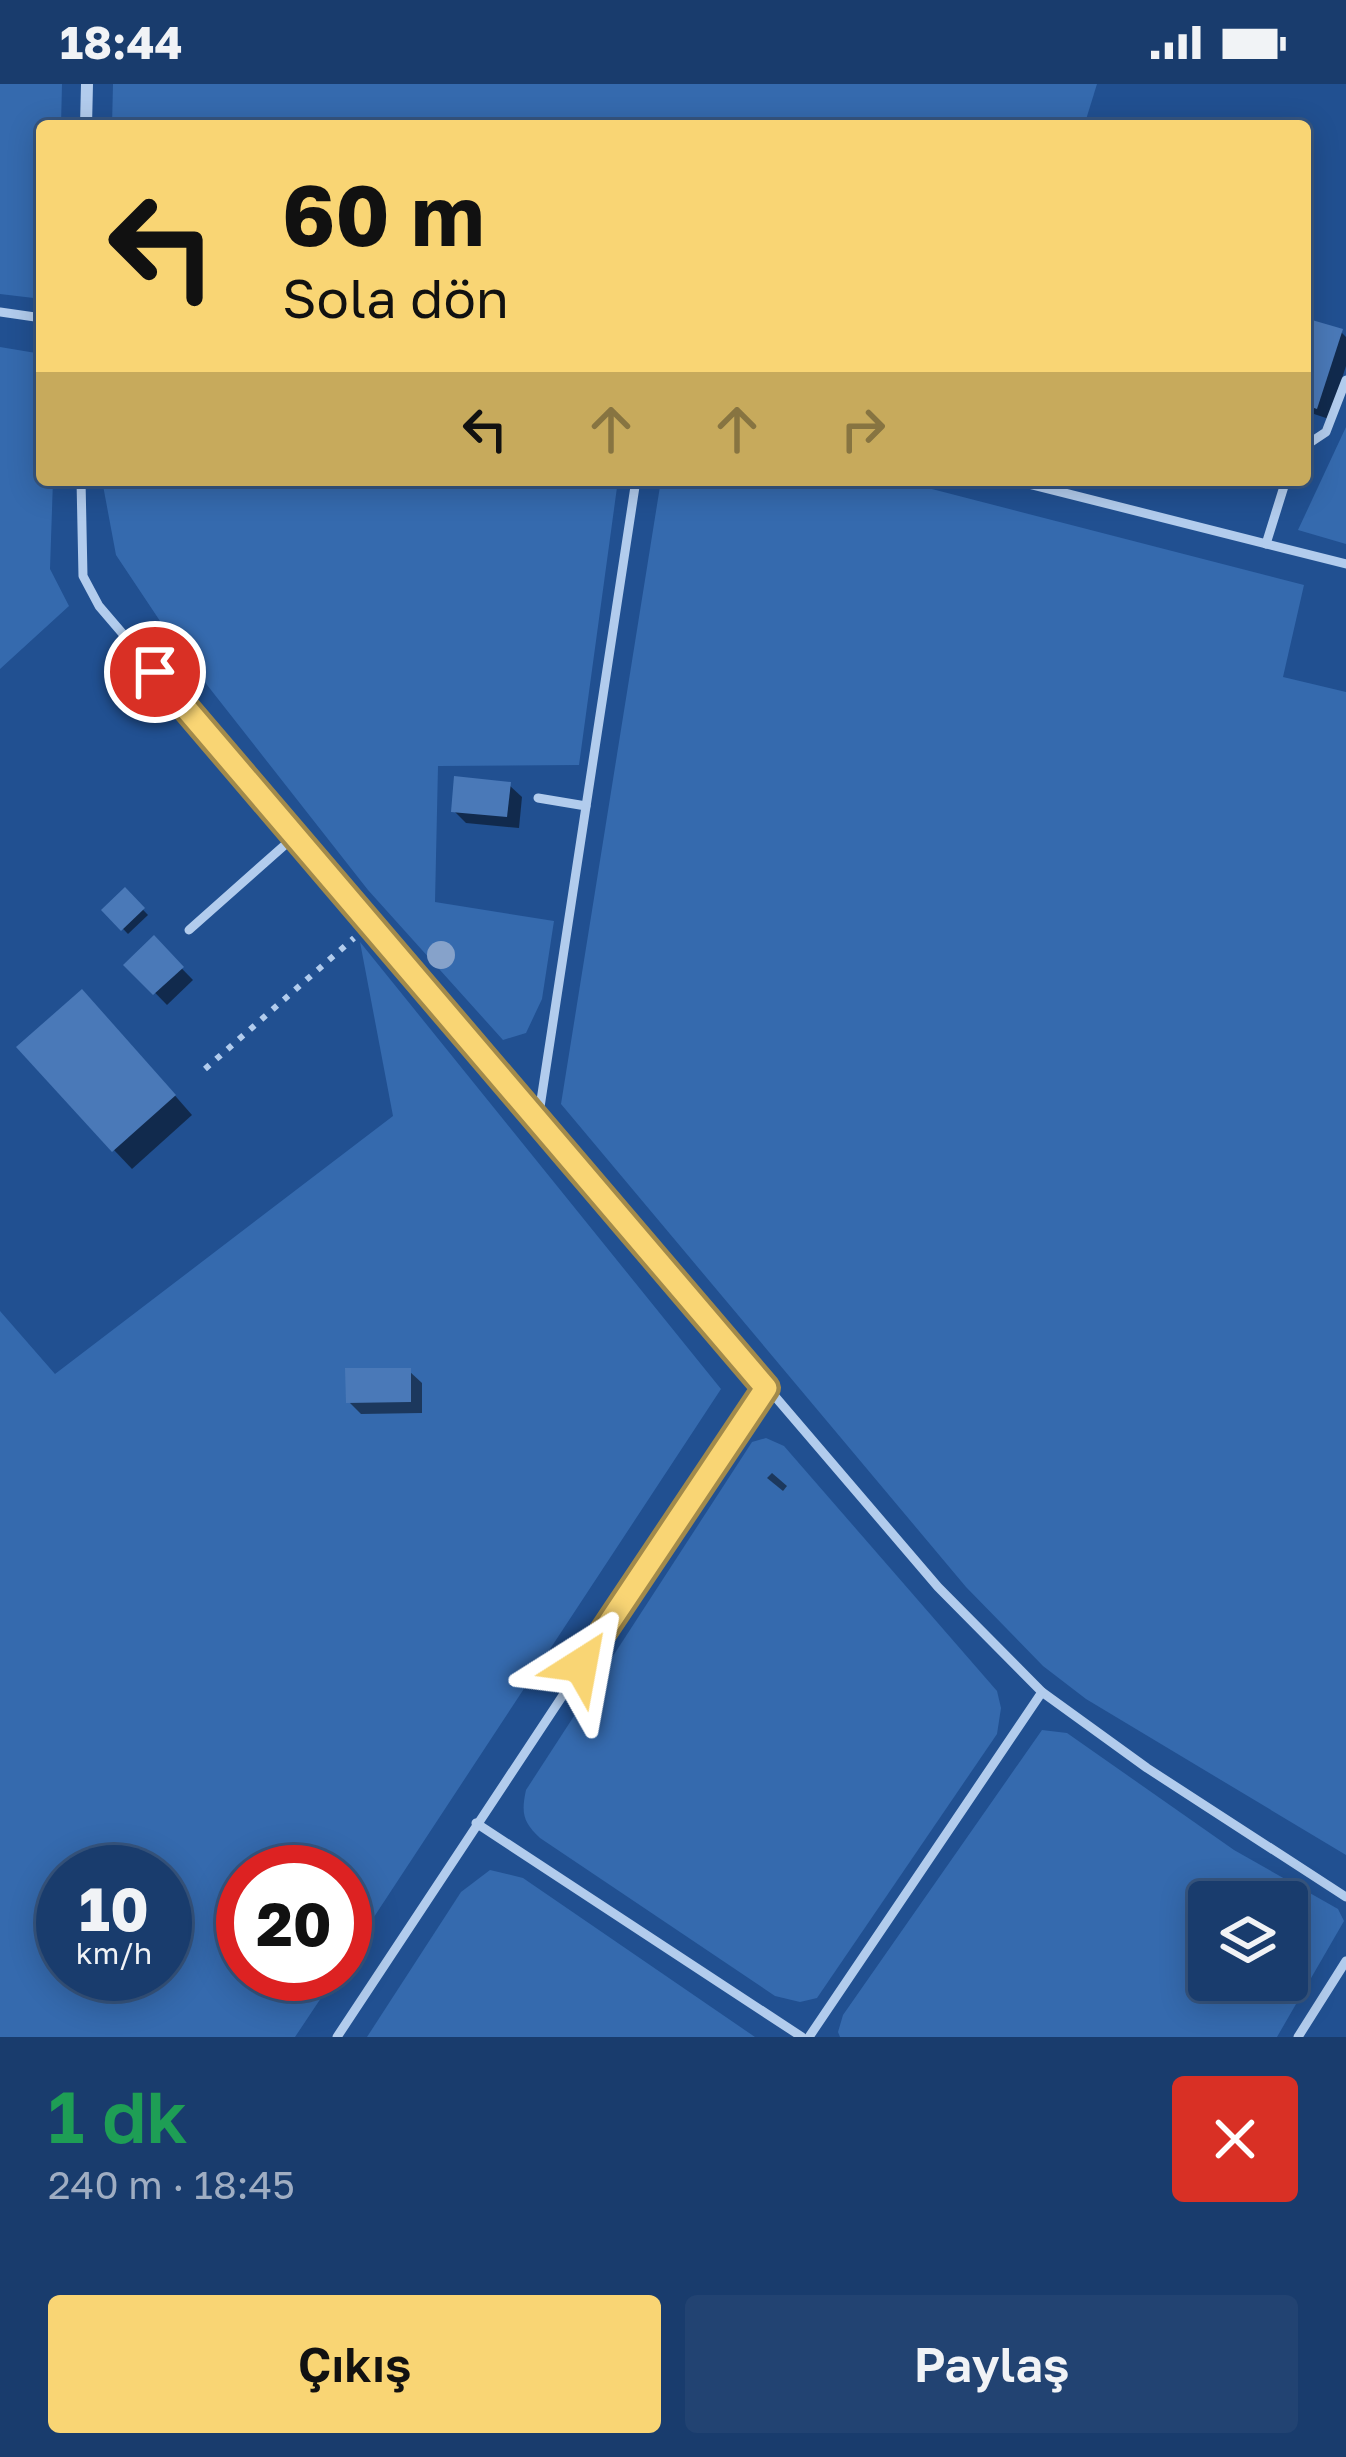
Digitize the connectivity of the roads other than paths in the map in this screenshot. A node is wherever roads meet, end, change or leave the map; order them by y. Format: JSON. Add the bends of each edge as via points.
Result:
{"nodes":[{"id":1,"x":87,"y":84,"type":"edge"},
{"id":2,"x":86,"y":120,"type":"edge"},
{"id":3,"x":0,"y":312,"type":"edge"},
{"id":4,"x":36,"y":316,"type":"edge"},
{"id":5,"x":1346,"y":380,"type":"edge"},
{"id":6,"x":1311,"y":442,"type":"edge"},
{"id":7,"x":81,"y":486,"type":"edge"},
{"id":8,"x":635,"y":486,"type":"edge"},
{"id":9,"x":1037,"y":486,"type":"edge"},
{"id":10,"x":1284,"y":486,"type":"edge"},
{"id":11,"x":1266,"y":544,"type":"junction"},
{"id":12,"x":1346,"y":564,"type":"edge"},
{"id":13,"x":538,"y":798,"type":"dead end"},
{"id":14,"x":586,"y":806,"type":"junction"},
{"id":15,"x":295,"y":836,"type":"junction"},
{"id":16,"x":189,"y":930,"type":"dead end"},
{"id":17,"x":538,"y":1120,"type":"junction"},
{"id":18,"x":766,"y":1388,"type":"junction"},
{"id":19,"x":1042,"y":1692,"type":"junction"},
{"id":20,"x":476,"y":1823,"type":"junction"},
{"id":21,"x":1346,"y":1897,"type":"edge"},
{"id":22,"x":1346,"y":1960,"type":"edge"},
{"id":23,"x":337,"y":2037,"type":"edge"},
{"id":24,"x":805,"y":2037,"type":"edge"},
{"id":25,"x":1298,"y":2037,"type":"edge"}],
"edges":[{"from":1,"to":2,"type":"street"},
{"from":3,"to":4,"type":"lane"},
{"from":5,"to":6,"type":"lane","via":[[1326,432]]},
{"from":7,"to":15,"type":"lane","via":[[83,576],[99,606]]},
{"from":8,"to":14,"type":"lane"},
{"from":9,"to":11,"type":"lane"},
{"from":10,"to":11,"type":"lane"},
{"from":11,"to":12,"type":"lane"},
{"from":13,"to":14,"type":"lane"},
{"from":14,"to":17,"type":"lane"},
{"from":15,"to":16,"type":"lane"},
{"from":15,"to":17,"type":"lane"},
{"from":17,"to":18,"type":"lane"},
{"from":18,"to":19,"type":"lane","via":[[938,1587]]},
{"from":18,"to":20,"type":"lane"},
{"from":19,"to":21,"type":"lane"},
{"from":19,"to":24,"type":"lane"},
{"from":20,"to":23,"type":"lane"},
{"from":20,"to":24,"type":"lane"},
{"from":22,"to":25,"type":"lane"}]}
